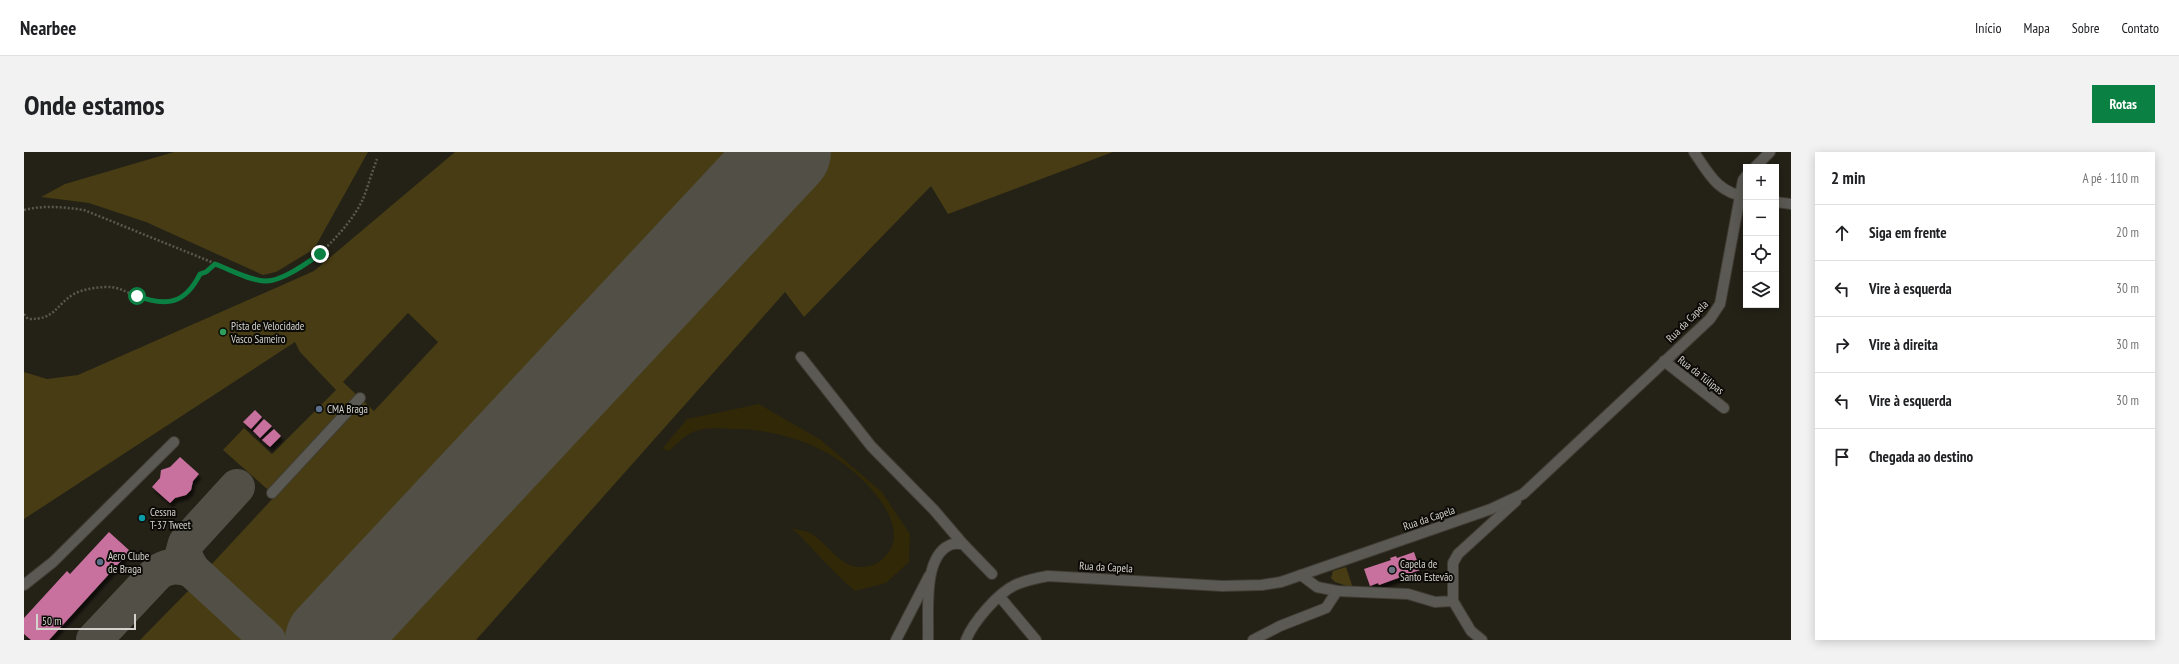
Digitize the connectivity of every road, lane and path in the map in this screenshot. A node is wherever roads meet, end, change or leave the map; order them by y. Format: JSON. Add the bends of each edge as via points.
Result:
{"nodes":[{"id":1,"x":1694,"y":152,"type":"edge"},
{"id":2,"x":1770,"y":152,"type":"edge"},
{"id":3,"x":377,"y":158,"type":"dead end"},
{"id":4,"x":1758,"y":164,"type":"edge"},
{"id":5,"x":1743,"y":197,"type":"edge"},
{"id":6,"x":1779,"y":202,"type":"edge"},
{"id":7,"x":1791,"y":204,"type":"edge"},
{"id":8,"x":24,"y":210,"type":"edge"},
{"id":9,"x":215,"y":264,"type":"junction"},
{"id":10,"x":24,"y":314,"type":"edge"},
{"id":11,"x":801,"y":358,"type":"dead end"},
{"id":12,"x":1664,"y":361,"type":"junction"},
{"id":13,"x":360,"y":398,"type":"dead end"},
{"id":14,"x":1724,"y":408,"type":"dead end"},
{"id":15,"x":174,"y":442,"type":"dead end"},
{"id":16,"x":272,"y":493,"type":"dead end"},
{"id":17,"x":1523,"y":494,"type":"junction"},
{"id":18,"x":962,"y":544,"type":"junction"},
{"id":19,"x":930,"y":574,"type":"junction"},
{"id":20,"x":992,"y":574,"type":"dead end"},
{"id":21,"x":1301,"y":575,"type":"junction"},
{"id":22,"x":24,"y":584,"type":"edge"},
{"id":23,"x":1337,"y":591,"type":"junction"},
{"id":24,"x":1000,"y":597,"type":"junction"},
{"id":25,"x":1453,"y":601,"type":"junction"},
{"id":26,"x":896,"y":640,"type":"edge"},
{"id":27,"x":928,"y":640,"type":"edge"},
{"id":28,"x":966,"y":640,"type":"edge"},
{"id":29,"x":1036,"y":640,"type":"edge"},
{"id":30,"x":1253,"y":640,"type":"edge"},
{"id":31,"x":1482,"y":640,"type":"edge"}],
"edges":[{"from":1,"to":5,"type":"street","via":[[1714,182]]},
{"from":2,"to":4,"type":"street"},
{"from":3,"to":9,"type":"path","via":[[362,200],[340,233],[320,254],[299,268],[266,281],[253,279]]},
{"from":5,"to":12,"type":"street","name":"Rua da Capela","via":[[1720,304],[1710,319]]},
{"from":6,"to":7,"type":"street"},
{"from":8,"to":9,"type":"path","via":[[36,207],[84,210]]},
{"from":9,"to":10,"type":"path","via":[[200,274],[189,292],[178,300],[156,303],[119,287],[105,287],[75,294],[52,314],[35,319],[28,319]]},
{"from":11,"to":18,"type":"street","via":[[871,446],[934,510]]},
{"from":12,"to":14,"type":"street","name":"Rua da Túlipas"},
{"from":12,"to":17,"type":"street","name":"Rua da Capela"},
{"from":13,"to":16,"type":"street"},
{"from":15,"to":22,"type":"street","via":[[53,562]]},
{"from":17,"to":21,"type":"street","name":"Rua da Capela","via":[[1491,509]]},
{"from":17,"to":25,"type":"street","via":[[1458,554],[1453,563]]},
{"from":18,"to":19,"type":"street","via":[[950,544],[936,557]]},
{"from":18,"to":20,"type":"street"},
{"from":19,"to":26,"type":"street"},
{"from":19,"to":27,"type":"street"},
{"from":21,"to":23,"type":"street","via":[[1317,587]]},
{"from":21,"to":24,"type":"street","name":"Rua da Capela","via":[[1262,585],[1222,586],[1048,576],[1014,586]]},
{"from":23,"to":25,"type":"street","via":[[1408,594],[1435,602]]},
{"from":23,"to":30,"type":"street","via":[[1326,608]]},
{"from":24,"to":28,"type":"street","name":"Rua da Capela","via":[[970,630]]},
{"from":24,"to":29,"type":"street"},
{"from":25,"to":31,"type":"street","via":[[1471,631]]}]}
